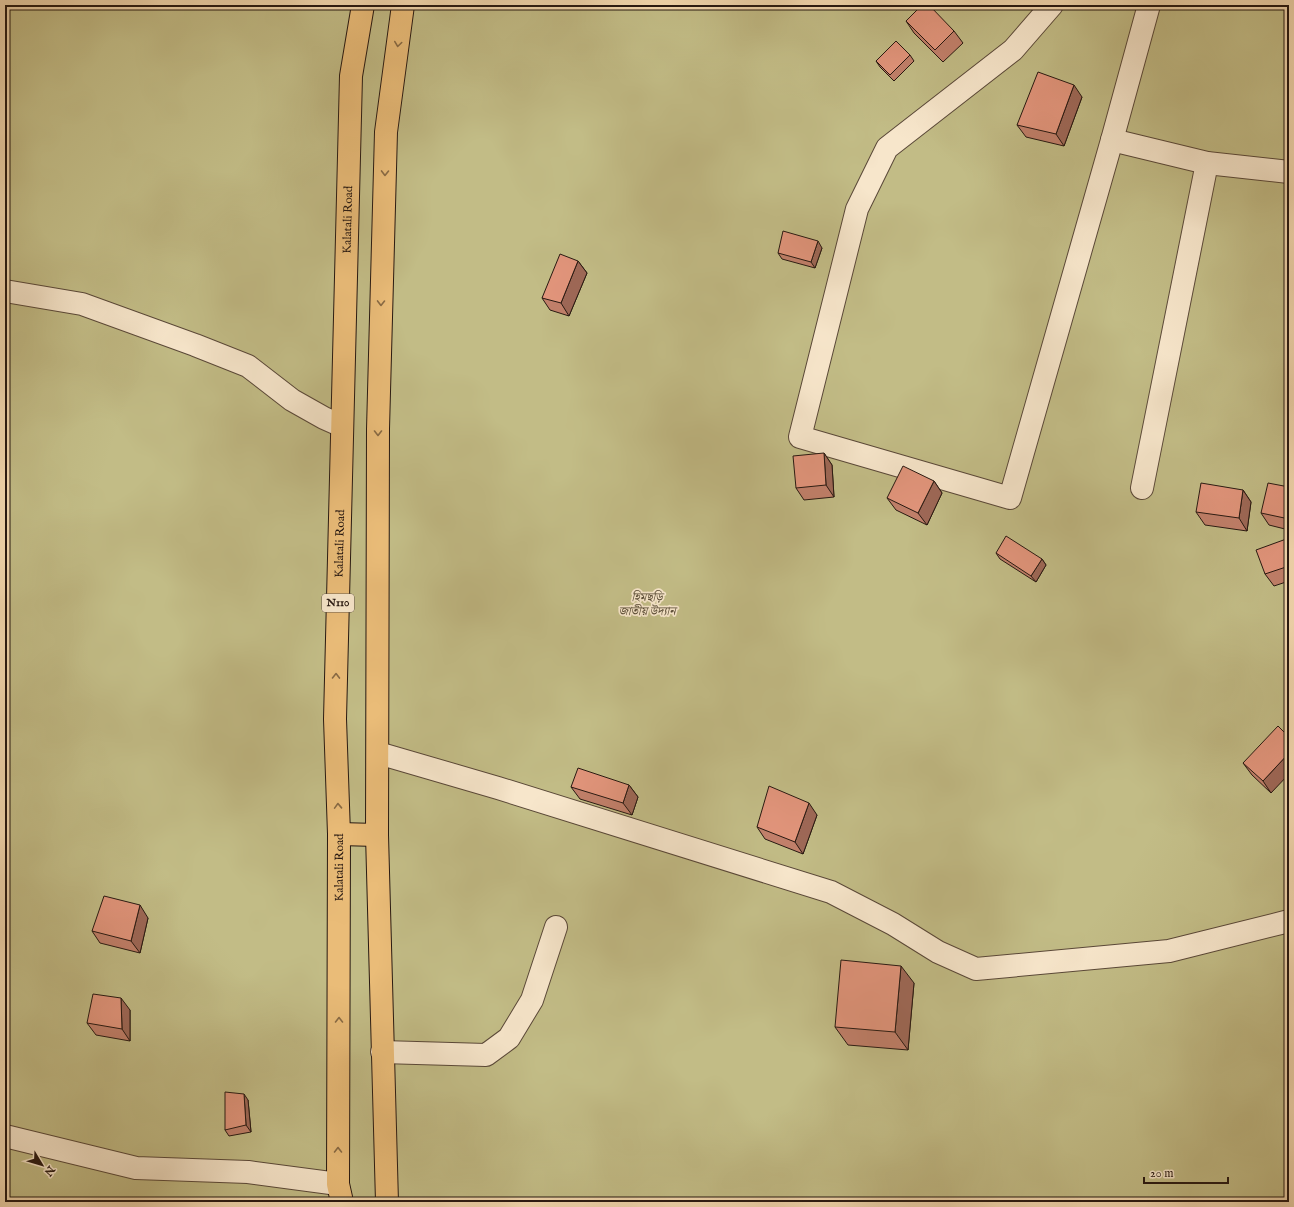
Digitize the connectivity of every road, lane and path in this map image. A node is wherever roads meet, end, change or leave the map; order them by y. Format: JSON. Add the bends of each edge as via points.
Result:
{"nodes":[{"id":1,"x":362,"y":5,"type":"edge"},
{"id":2,"x":403,"y":5,"type":"edge"},
{"id":3,"x":1052,"y":5,"type":"edge"},
{"id":4,"x":1149,"y":5,"type":"edge"},
{"id":5,"x":1112,"y":140,"type":"junction"},
{"id":6,"x":1207,"y":163,"type":"junction"},
{"id":7,"x":1289,"y":172,"type":"edge"},
{"id":8,"x":5,"y":291,"type":"edge"},
{"id":9,"x":342,"y":426,"type":"junction"},
{"id":10,"x":1142,"y":488,"type":"dead end"},
{"id":11,"x":378,"y":753,"type":"junction"},
{"id":12,"x":340,"y":834,"type":"junction"},
{"id":13,"x":377,"y":835,"type":"junction"},
{"id":14,"x":1289,"y":921,"type":"edge"},
{"id":15,"x":556,"y":927,"type":"dead end"},
{"id":16,"x":382,"y":1052,"type":"junction"},
{"id":17,"x":5,"y":1136,"type":"edge"},
{"id":18,"x":340,"y":1193,"type":"edge"},
{"id":19,"x":387,"y":1202,"type":"edge"}],
"edges":[{"from":1,"to":9,"type":"highway","name":"Kalatali Road","number":"N110","via":[[350,76]]},
{"from":2,"to":11,"type":"highway","one_way":true,"via":[[386,132],[378,429]]},
{"from":3,"to":5,"type":"street","via":[[1013,50],[887,148],[857,209],[800,436],[1010,498]]},
{"from":4,"to":5,"type":"street"},
{"from":5,"to":6,"type":"street"},
{"from":6,"to":7,"type":"street"},
{"from":6,"to":10,"type":"street"},
{"from":8,"to":9,"type":"street","via":[[82,304],[248,366],[292,400]]},
{"from":12,"to":9,"type":"highway","name":"Kalatali Road","number":"N110","one_way":true,"via":[[335,718]]},
{"from":11,"to":13,"type":"highway"},
{"from":11,"to":14,"type":"street","via":[[513,792],[831,892],[893,924],[938,952],[976,969],[1169,951]]},
{"from":12,"to":13,"type":"highway"},
{"from":18,"to":12,"type":"highway","name":"Kalatali Road","number":"N110","one_way":true},
{"from":13,"to":16,"type":"highway"},
{"from":15,"to":16,"type":"street","via":[[532,1000],[509,1038],[486,1054]]},
{"from":16,"to":19,"type":"highway"},
{"from":17,"to":18,"type":"street","via":[[136,1168],[248,1172]]}]}
